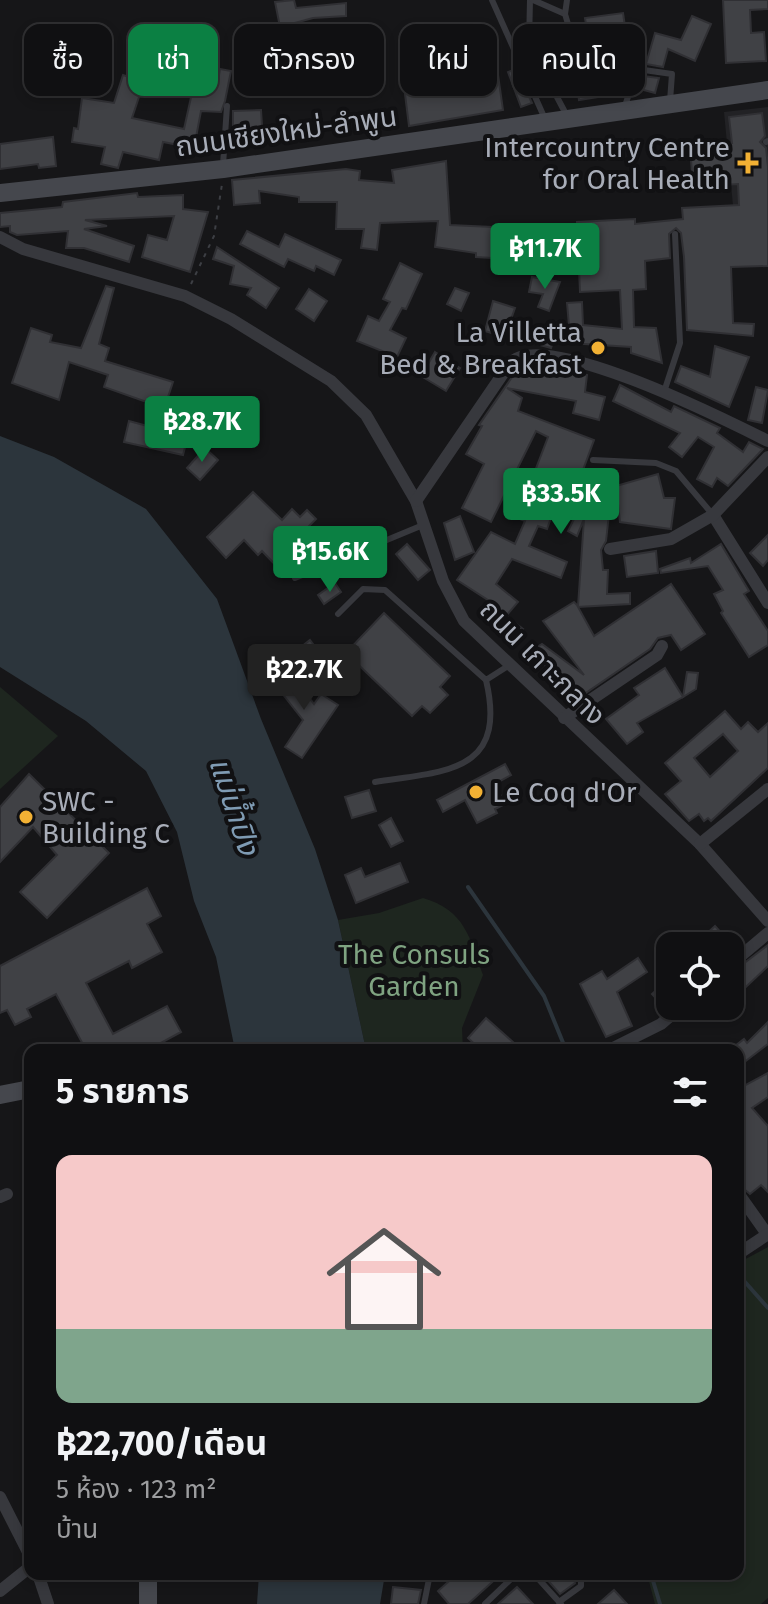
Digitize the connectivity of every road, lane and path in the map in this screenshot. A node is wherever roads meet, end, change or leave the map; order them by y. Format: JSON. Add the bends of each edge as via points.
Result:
{"nodes":[{"id":1,"x":492,"y":0,"type":"edge"},
{"id":2,"x":532,"y":0,"type":"edge"},
{"id":3,"x":567,"y":0,"type":"edge"},
{"id":4,"x":565,"y":14,"type":"junction"},
{"id":5,"x":530,"y":24,"type":"edge"},
{"id":6,"x":568,"y":24,"type":"edge"},
{"id":7,"x":768,"y":90,"type":"edge"},
{"id":8,"x":555,"y":96,"type":"edge"},
{"id":9,"x":669,"y":105,"type":"junction"},
{"id":10,"x":227,"y":106,"type":"dead end"},
{"id":11,"x":624,"y":111,"type":"junction"},
{"id":12,"x":569,"y":119,"type":"junction"},
{"id":13,"x":547,"y":122,"type":"junction"},
{"id":14,"x":223,"y":169,"type":"junction"},
{"id":15,"x":0,"y":193,"type":"edge"},
{"id":16,"x":675,"y":234,"type":"dead end"},
{"id":17,"x":0,"y":237,"type":"edge"},
{"id":18,"x":185,"y":296,"type":"junction"},
{"id":19,"x":664,"y":392,"type":"junction"},
{"id":20,"x":768,"y":441,"type":"edge"},
{"id":21,"x":768,"y":457,"type":"edge"},
{"id":22,"x":593,"y":460,"type":"dead end"},
{"id":23,"x":416,"y":501,"type":"junction"},
{"id":24,"x":713,"y":515,"type":"junction"},
{"id":25,"x":423,"y":525,"type":"junction"},
{"id":26,"x":610,"y":549,"type":"dead end"},
{"id":27,"x":295,"y":578,"type":"dead end"},
{"id":28,"x":768,"y":603,"type":"edge"},
{"id":29,"x":338,"y":614,"type":"dead end"},
{"id":30,"x":662,"y":646,"type":"dead end"},
{"id":31,"x":508,"y":666,"type":"junction"},
{"id":32,"x":486,"y":680,"type":"junction"},
{"id":33,"x":564,"y":718,"type":"junction"},
{"id":34,"x":375,"y":782,"type":"dead end"},
{"id":35,"x":768,"y":789,"type":"edge"},
{"id":36,"x":700,"y":844,"type":"junction"},
{"id":37,"x":768,"y":921,"type":"edge"},
{"id":38,"x":768,"y":933,"type":"edge"},
{"id":39,"x":744,"y":953,"type":"edge"},
{"id":40,"x":666,"y":1020,"type":"edge"},
{"id":41,"x":621,"y":1044,"type":"edge"},
{"id":42,"x":24,"y":1090,"type":"edge"},
{"id":43,"x":0,"y":1095,"type":"edge"},
{"id":44,"x":744,"y":1201,"type":"edge"},
{"id":45,"x":768,"y":1234,"type":"edge"},
{"id":46,"x":744,"y":1250,"type":"edge"},
{"id":47,"x":0,"y":1497,"type":"edge"},
{"id":48,"x":24,"y":1544,"type":"edge"},
{"id":49,"x":24,"y":1572,"type":"edge"},
{"id":50,"x":40,"y":1580,"type":"edge"},
{"id":51,"x":148,"y":1580,"type":"edge"},
{"id":52,"x":429,"y":1580,"type":"edge"},
{"id":53,"x":510,"y":1580,"type":"edge"},
{"id":54,"x":539,"y":1580,"type":"edge"},
{"id":55,"x":581,"y":1580,"type":"edge"},
{"id":56,"x":0,"y":1591,"type":"edge"},
{"id":57,"x":560,"y":1603,"type":"edge"},
{"id":58,"x":48,"y":1604,"type":"edge"},
{"id":59,"x":148,"y":1604,"type":"edge"},
{"id":60,"x":424,"y":1604,"type":"edge"},
{"id":61,"x":485,"y":1604,"type":"edge"}],
"edges":[{"from":1,"to":13,"type":"lane"},
{"from":2,"to":4,"type":"lane"},
{"from":2,"to":5,"type":"lane"},
{"from":3,"to":4,"type":"lane"},
{"from":4,"to":6,"type":"lane"},
{"from":7,"to":9,"type":"main road","name":"ถนนเชียงใหม่-ลำพูน"},
{"from":8,"to":12,"type":"lane"},
{"from":9,"to":11,"type":"main road","name":"ถนนเชียงใหม่-ลำพูน"},
{"from":9,"to":11,"type":"lane","via":[[672,74],[637,69]]},
{"from":10,"to":14,"type":"lane"},
{"from":11,"to":12,"type":"main road","name":"ถนนเชียงใหม่-ลำพูน"},
{"from":12,"to":13,"type":"main road","name":"ถนนเชียงใหม่-ลำพูน"},
{"from":13,"to":14,"type":"main road","name":"ถนนเชียงใหม่-ลำพูน"},
{"from":14,"to":15,"type":"main road","name":"ถนนเชียงใหม่-ลำพูน"},
{"from":14,"to":18,"type":"path","via":[[214,236]]},
{"from":16,"to":19,"type":"lane","via":[[680,343]]},
{"from":17,"to":18,"type":"street","name":"ถนน เกาะกลาง","via":[[23,249]]},
{"from":18,"to":23,"type":"street","name":"ถนน เกาะกลาง","via":[[331,381],[366,415]]},
{"from":19,"to":20,"type":"street"},
{"from":19,"to":23,"type":"street","via":[[564,359],[516,358]]},
{"from":21,"to":24,"type":"street"},
{"from":22,"to":24,"type":"lane","via":[[656,463],[676,471]]},
{"from":23,"to":25,"type":"street","name":"ถนน เกาะกลาง"},
{"from":24,"to":26,"type":"street","via":[[671,539]]},
{"from":24,"to":28,"type":"street"},
{"from":25,"to":27,"type":"lane"},
{"from":25,"to":31,"type":"street","name":"ถนน เกาะกลาง","via":[[458,612]]},
{"from":29,"to":32,"type":"lane","via":[[363,589],[385,590]]},
{"from":30,"to":33,"type":"street","via":[[657,655]]},
{"from":31,"to":32,"type":"lane"},
{"from":31,"to":33,"type":"street","name":"ถนน เกาะกลาง"},
{"from":32,"to":34,"type":"lane","via":[[491,702],[487,740],[472,758],[454,770]]},
{"from":33,"to":36,"type":"street","name":"ถนน เกาะกลาง"},
{"from":35,"to":36,"type":"street"},
{"from":36,"to":37,"type":"street","name":"ถนน เกาะกลาง"},
{"from":38,"to":39,"type":"street"},
{"from":40,"to":41,"type":"street"},
{"from":42,"to":43,"type":"main road"},
{"from":44,"to":45,"type":"street"},
{"from":45,"to":46,"type":"street"},
{"from":47,"to":48,"type":"street"},
{"from":49,"to":56,"type":"street"},
{"from":50,"to":58,"type":"street"},
{"from":51,"to":59,"type":"main road"},
{"from":52,"to":60,"type":"lane"},
{"from":53,"to":61,"type":"lane"},
{"from":54,"to":57,"type":"lane"},
{"from":55,"to":57,"type":"lane","via":[[581,1586]]}]}
